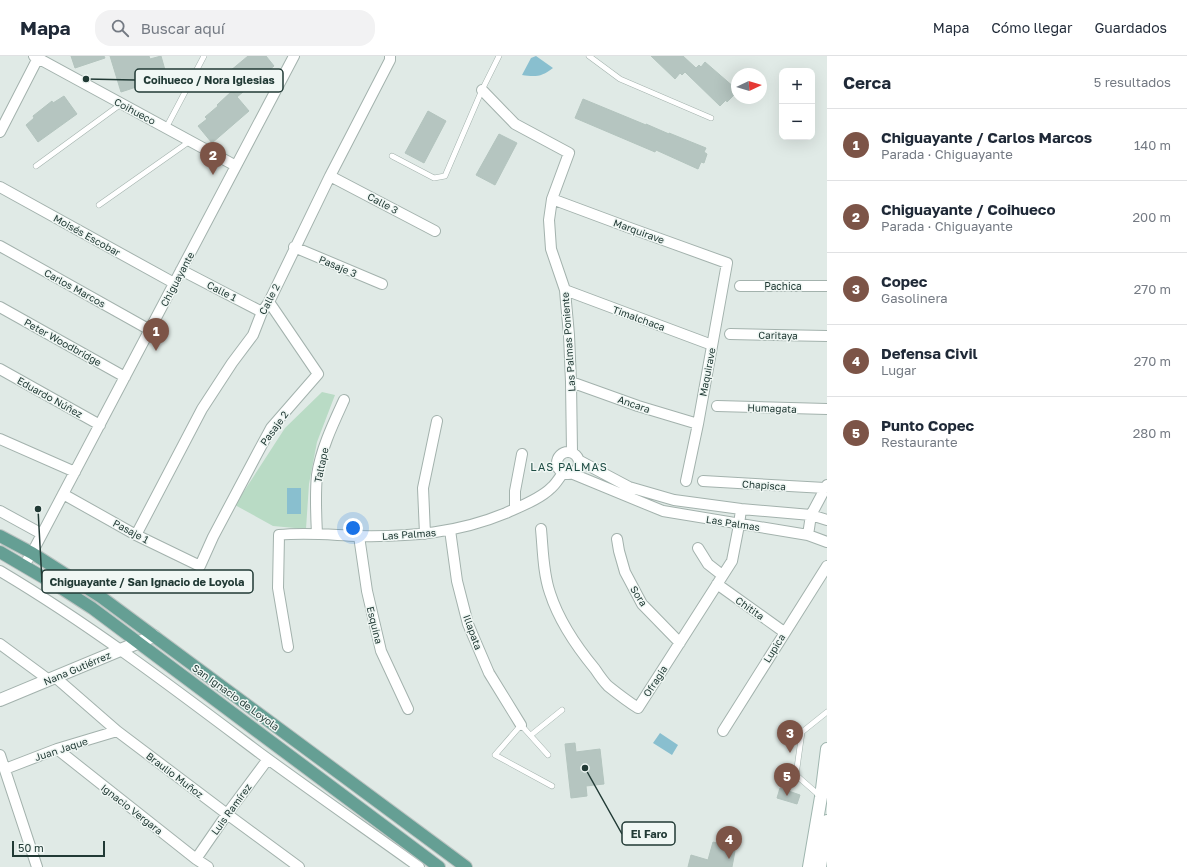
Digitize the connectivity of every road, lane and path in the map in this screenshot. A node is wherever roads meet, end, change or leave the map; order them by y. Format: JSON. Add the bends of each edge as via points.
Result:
{"nodes":[{"id":1,"x":204,"y":56,"type":"edge"},
{"id":2,"x":294,"y":56,"type":"edge"},
{"id":3,"x":390,"y":56,"type":"edge"},
{"id":4,"x":499,"y":56,"type":"edge"},
{"id":5,"x":589,"y":56,"type":"edge"},
{"id":6,"x":37,"y":57,"type":"edge"},
{"id":7,"x":482,"y":90,"type":"junction"},
{"id":8,"x":121,"y":104,"type":"junction"},
{"id":9,"x":711,"y":118,"type":"dead end"},
{"id":10,"x":166,"y":128,"type":"junction"},
{"id":11,"x":0,"y":132,"type":"edge"},
{"id":12,"x":190,"y":141,"type":"junction"},
{"id":13,"x":392,"y":156,"type":"dead end"},
{"id":14,"x":36,"y":166,"type":"dead end"},
{"id":15,"x":236,"y":166,"type":"junction"},
{"id":16,"x":330,"y":176,"type":"junction"},
{"id":17,"x":0,"y":187,"type":"edge"},
{"id":18,"x":552,"y":199,"type":"junction"},
{"id":19,"x":99,"y":205,"type":"dead end"},
{"id":20,"x":436,"y":231,"type":"dead end"},
{"id":21,"x":0,"y":246,"type":"edge"},
{"id":22,"x":294,"y":247,"type":"junction"},
{"id":23,"x":727,"y":263,"type":"joint"},
{"id":24,"x":181,"y":270,"type":"junction"},
{"id":25,"x":174,"y":283,"type":"junction"},
{"id":26,"x":382,"y":284,"type":"dead end"},
{"id":27,"x":740,"y":286,"type":"dead end"},
{"id":28,"x":827,"y":286,"type":"edge"},
{"id":29,"x":565,"y":290,"type":"junction"},
{"id":30,"x":269,"y":302,"type":"junction"},
{"id":31,"x":0,"y":307,"type":"edge"},
{"id":32,"x":262,"y":312,"type":"junction"},
{"id":33,"x":150,"y":330,"type":"junction"},
{"id":34,"x":730,"y":334,"type":"dead end"},
{"id":35,"x":827,"y":336,"type":"edge"},
{"id":36,"x":712,"y":345,"type":"junction"},
{"id":37,"x":0,"y":369,"type":"edge"},
{"id":38,"x":125,"y":377,"type":"junction"},
{"id":39,"x":571,"y":382,"type":"junction"},
{"id":40,"x":344,"y":400,"type":"dead end"},
{"id":41,"x":717,"y":406,"type":"dead end"},
{"id":42,"x":827,"y":410,"type":"edge"},
{"id":43,"x":437,"y":421,"type":"dead end"},
{"id":44,"x":698,"y":424,"type":"junction"},
{"id":45,"x":100,"y":425,"type":"junction"},
{"id":46,"x":0,"y":439,"type":"edge"},
{"id":47,"x":572,"y":452,"type":"junction"},
{"id":48,"x":522,"y":454,"type":"dead end"},
{"id":49,"x":580,"y":462,"type":"junction"},
{"id":50,"x":75,"y":472,"type":"junction"},
{"id":51,"x":568,"y":474,"type":"junction"},
{"id":52,"x":686,"y":481,"type":"dead end"},
{"id":53,"x":703,"y":481,"type":"dead end"},
{"id":54,"x":826,"y":487,"type":"edge"},
{"id":55,"x":64,"y":494,"type":"junction"},
{"id":56,"x":515,"y":509,"type":"junction"},
{"id":57,"x":741,"y":509,"type":"junction"},
{"id":58,"x":0,"y":511,"type":"edge"},
{"id":59,"x":811,"y":515,"type":"junction"},
{"id":60,"x":827,"y":520,"type":"edge"},
{"id":61,"x":739,"y":525,"type":"junction"},
{"id":62,"x":540,"y":529,"type":"dead end"},
{"id":63,"x":450,"y":530,"type":"junction"},
{"id":64,"x":42,"y":534,"type":"junction"},
{"id":65,"x":316,"y":534,"type":"junction"},
{"id":66,"x":425,"y":534,"type":"junction"},
{"id":67,"x":136,"y":535,"type":"junction"},
{"id":68,"x":808,"y":535,"type":"junction"},
{"id":69,"x":0,"y":536,"type":"edge"},
{"id":70,"x":360,"y":536,"type":"junction"},
{"id":71,"x":617,"y":539,"type":"dead end"},
{"id":72,"x":827,"y":542,"type":"edge"},
{"id":73,"x":698,"y":548,"type":"dead end"},
{"id":74,"x":0,"y":552,"type":"edge"},
{"id":75,"x":32,"y":553,"type":"junction"},
{"id":76,"x":24,"y":565,"type":"junction"},
{"id":77,"x":200,"y":566,"type":"joint"},
{"id":78,"x":827,"y":566,"type":"edge"},
{"id":79,"x":0,"y":571,"type":"edge"},
{"id":80,"x":722,"y":575,"type":"junction"},
{"id":81,"x":717,"y":584,"type":"junction"},
{"id":82,"x":784,"y":632,"type":"junction"},
{"id":83,"x":154,"y":636,"type":"junction"},
{"id":84,"x":139,"y":642,"type":"junction"},
{"id":85,"x":680,"y":643,"type":"junction"},
{"id":86,"x":0,"y":644,"type":"edge"},
{"id":87,"x":288,"y":647,"type":"dead end"},
{"id":88,"x":121,"y":650,"type":"junction"},
{"id":89,"x":52,"y":679,"type":"junction"},
{"id":90,"x":0,"y":700,"type":"edge"},
{"id":91,"x":408,"y":709,"type":"dead end"},
{"id":92,"x":562,"y":710,"type":"dead end"},
{"id":93,"x":827,"y":712,"type":"edge"},
{"id":94,"x":521,"y":725,"type":"junction"},
{"id":95,"x":117,"y":731,"type":"junction"},
{"id":96,"x":723,"y":731,"type":"dead end"},
{"id":97,"x":531,"y":735,"type":"junction"},
{"id":98,"x":57,"y":749,"type":"junction"},
{"id":99,"x":827,"y":749,"type":"edge"},
{"id":100,"x":0,"y":755,"type":"edge"},
{"id":101,"x":548,"y":755,"type":"dead end"},
{"id":102,"x":268,"y":759,"type":"junction"},
{"id":103,"x":4,"y":769,"type":"junction"},
{"id":104,"x":552,"y":786,"type":"dead end"},
{"id":105,"x":821,"y":797,"type":"junction"},
{"id":106,"x":227,"y":814,"type":"junction"},
{"id":107,"x":827,"y":821,"type":"edge"},
{"id":108,"x":196,"y":859,"type":"junction"},
{"id":109,"x":37,"y":867,"type":"edge"},
{"id":110,"x":208,"y":867,"type":"edge"},
{"id":111,"x":299,"y":867,"type":"edge"},
{"id":112,"x":419,"y":867,"type":"edge"},
{"id":113,"x":439,"y":867,"type":"edge"},
{"id":114,"x":466,"y":867,"type":"edge"},
{"id":115,"x":809,"y":867,"type":"edge"},
{"id":116,"x":820,"y":867,"type":"edge"}],
"edges":[{"from":1,"to":10,"type":"lane"},
{"from":2,"to":15,"type":"street","name":"Chiguayante"},
{"from":3,"to":16,"type":"street","name":"Calle 2"},
{"from":4,"to":7,"type":"lane"},
{"from":5,"to":9,"type":"lane","via":[[620,79]]},
{"from":6,"to":8,"type":"street","name":"Coihueco"},
{"from":6,"to":11,"type":"street"},
{"from":7,"to":13,"type":"lane","via":[[445,176],[434,178]]},
{"from":7,"to":18,"type":"street","name":"Las Palmas Poniente","via":[[515,124],[569,153]]},
{"from":8,"to":10,"type":"street","name":"Coihueco"},
{"from":8,"to":14,"type":"lane"},
{"from":10,"to":12,"type":"street","name":"Coihueco"},
{"from":12,"to":15,"type":"street","name":"Coihueco"},
{"from":12,"to":19,"type":"lane"},
{"from":15,"to":24,"type":"street","name":"Chiguayante"},
{"from":16,"to":20,"type":"street","name":"Calle 3"},
{"from":16,"to":22,"type":"street","name":"Calle 2"},
{"from":17,"to":25,"type":"street","name":"Moisés Escobar"},
{"from":18,"to":23,"type":"street","name":"Marquirave"},
{"from":18,"to":29,"type":"street","name":"Las Palmas Poniente","via":[[549,220],[551,249]]},
{"from":21,"to":33,"type":"street","name":"Carlos Marcos"},
{"from":22,"to":26,"type":"street","name":"Pasaje 3"},
{"from":22,"to":30,"type":"street","name":"Calle 2"},
{"from":23,"to":36,"type":"street","name":"Maquirave"},
{"from":24,"to":25,"type":"street","name":"Chiguayante"},
{"from":24,"to":32,"type":"street","name":"Calle 1"},
{"from":25,"to":33,"type":"street","name":"Chiguayante"},
{"from":27,"to":28,"type":"street","name":"Pachica"},
{"from":29,"to":36,"type":"street","name":"Timalchaca"},
{"from":29,"to":39,"type":"street","name":"Las Palmas Poniente"},
{"from":30,"to":32,"type":"street","name":"Calle 2"},
{"from":30,"to":77,"type":"street","name":"Pasaje 2","via":[[318,374],[272,428]]},
{"from":31,"to":38,"type":"street","name":"Peter Woodbridge"},
{"from":32,"to":67,"type":"street","name":"Calle 2","via":[[254,335],[202,409]]},
{"from":33,"to":38,"type":"street","name":"Chiguayante"},
{"from":34,"to":35,"type":"street","name":"Caritaya"},
{"from":36,"to":44,"type":"street","name":"Maquirave"},
{"from":37,"to":45,"type":"street","name":"Eduardo Núñez"},
{"from":38,"to":45,"type":"street","name":"Chiguayante"},
{"from":39,"to":44,"type":"street","name":"Ancara"},
{"from":39,"to":47,"type":"street","name":"Las Palmas Poniente"},
{"from":40,"to":65,"type":"street","name":"Taltape","via":[[322,454],[315,501]]},
{"from":41,"to":42,"type":"street","name":"Humagata"},
{"from":43,"to":66,"type":"street","via":[[423,488]]},
{"from":44,"to":52,"type":"street","name":"Maquirave"},
{"from":45,"to":50,"type":"street","name":"Chiguayante"},
{"from":46,"to":50,"type":"street"},
{"from":47,"to":49,"type":"street","name":"Las Palmas"},
{"from":47,"to":51,"type":"street","via":[[564,453],[557,463],[560,471]]},
{"from":48,"to":56,"type":"street","via":[[515,491]]},
{"from":49,"to":51,"type":"street","name":"Las Palmas","via":[[578,469]]},
{"from":49,"to":57,"type":"street","name":"Las Palmas","via":[[629,487],[654,495]]},
{"from":50,"to":55,"type":"street","name":"Chiguayante"},
{"from":51,"to":56,"type":"street","name":"Las Palmas","via":[[537,498]]},
{"from":51,"to":61,"type":"street","name":"Las Palmas","via":[[662,511]]},
{"from":53,"to":54,"type":"street","name":"Chapisca"},
{"from":54,"to":59,"type":"street"},
{"from":55,"to":64,"type":"street","name":"Chiguayante"},
{"from":55,"to":67,"type":"street","name":"Pasaje 1"},
{"from":56,"to":63,"type":"street","name":"Las Palmas","via":[[486,521]]},
{"from":57,"to":59,"type":"street","name":"Las Palmas"},
{"from":57,"to":61,"type":"street","name":"Ofragia"},
{"from":58,"to":64,"type":"street"},
{"from":59,"to":60,"type":"street","name":"Las Palmas"},
{"from":59,"to":68,"type":"street"},
{"from":61,"to":68,"type":"street","name":"Las Palmas"},
{"from":61,"to":80,"type":"street","name":"Ofragia","via":[[732,561]]},
{"from":62,"to":85,"type":"street","name":"Ofragia","via":[[546,574],[559,616],[583,654],[622,698],[638,708]]},
{"from":63,"to":66,"type":"street","name":"Las Palmas"},
{"from":63,"to":94,"type":"street","name":"Illapata","via":[[457,581],[468,624],[489,673]]},
{"from":64,"to":75,"type":"street","name":"Chiguayante"},
{"from":65,"to":70,"type":"street","name":"Las Palmas"},
{"from":65,"to":87,"type":"street","name":"Las Palmas","via":[[279,535],[278,588]]},
{"from":66,"to":70,"type":"street","name":"Las Palmas"},
{"from":67,"to":77,"type":"street","name":"Pasaje 1"},
{"from":68,"to":72,"type":"street","name":"Las Palmas"},
{"from":69,"to":75,"type":"main road","name":"San Ignacio de Loyola"},
{"from":70,"to":91,"type":"street","name":"Esquina","via":[[367,591],[381,651]]},
{"from":71,"to":85,"type":"street","name":"Sora","via":[[625,572],[642,604]]},
{"from":73,"to":80,"type":"street","via":[[708,564]]},
{"from":74,"to":76,"type":"main road","name":"San Ignacio de Loyola"},
{"from":75,"to":76,"type":"street","name":"Chiguayante"},
{"from":75,"to":83,"type":"main road","name":"San Ignacio de Loyola"},
{"from":76,"to":84,"type":"main road","name":"San Ignacio de Loyola","via":[[92,608]]},
{"from":78,"to":82,"type":"street","name":"Lupica"},
{"from":79,"to":88,"type":"street"},
{"from":80,"to":81,"type":"street","name":"Ofragia"},
{"from":81,"to":82,"type":"street","name":"Chitita"},
{"from":81,"to":85,"type":"street","name":"Ofragia"},
{"from":82,"to":96,"type":"street","name":"Lupica"},
{"from":83,"to":84,"type":"main road","name":"Nana Gutiérrez"},
{"from":83,"to":114,"type":"main road","name":"San Ignacio de Loyola"},
{"from":84,"to":88,"type":"main road","name":"Nana Gutiérrez"},
{"from":84,"to":113,"type":"main road","name":"San Ignacio de Loyola"},
{"from":86,"to":89,"type":"street","name":"Braulio Muñoz"},
{"from":88,"to":89,"type":"main road","name":"Nana Gutiérrez"},
{"from":88,"to":102,"type":"street"},
{"from":89,"to":90,"type":"main road","name":"Nana Gutiérrez"},
{"from":89,"to":95,"type":"street","name":"Braulio Muñoz"},
{"from":92,"to":97,"type":"lane"},
{"from":93,"to":105,"type":"lane","via":[[802,732],[796,775]]},
{"from":94,"to":97,"type":"lane"},
{"from":94,"to":104,"type":"lane","via":[[495,755]]},
{"from":95,"to":98,"type":"street","name":"Juan Jaque"},
{"from":95,"to":106,"type":"street","name":"Braulio Muñoz"},
{"from":97,"to":101,"type":"lane"},
{"from":98,"to":103,"type":"street","name":"Juan Jaque"},
{"from":98,"to":108,"type":"street","name":"Ignacio Vergara"},
{"from":99,"to":105,"type":"main road"},
{"from":100,"to":103,"type":"street"},
{"from":102,"to":106,"type":"street","name":"Luis Ramírez"},
{"from":102,"to":112,"type":"street"},
{"from":103,"to":109,"type":"street"},
{"from":105,"to":115,"type":"main road"},
{"from":106,"to":108,"type":"street","name":"Luis Ramírez"},
{"from":106,"to":111,"type":"street","name":"Braulio Muñoz"},
{"from":107,"to":116,"type":"main road"},
{"from":108,"to":110,"type":"street","name":"Ignacio Vergara"}]}
